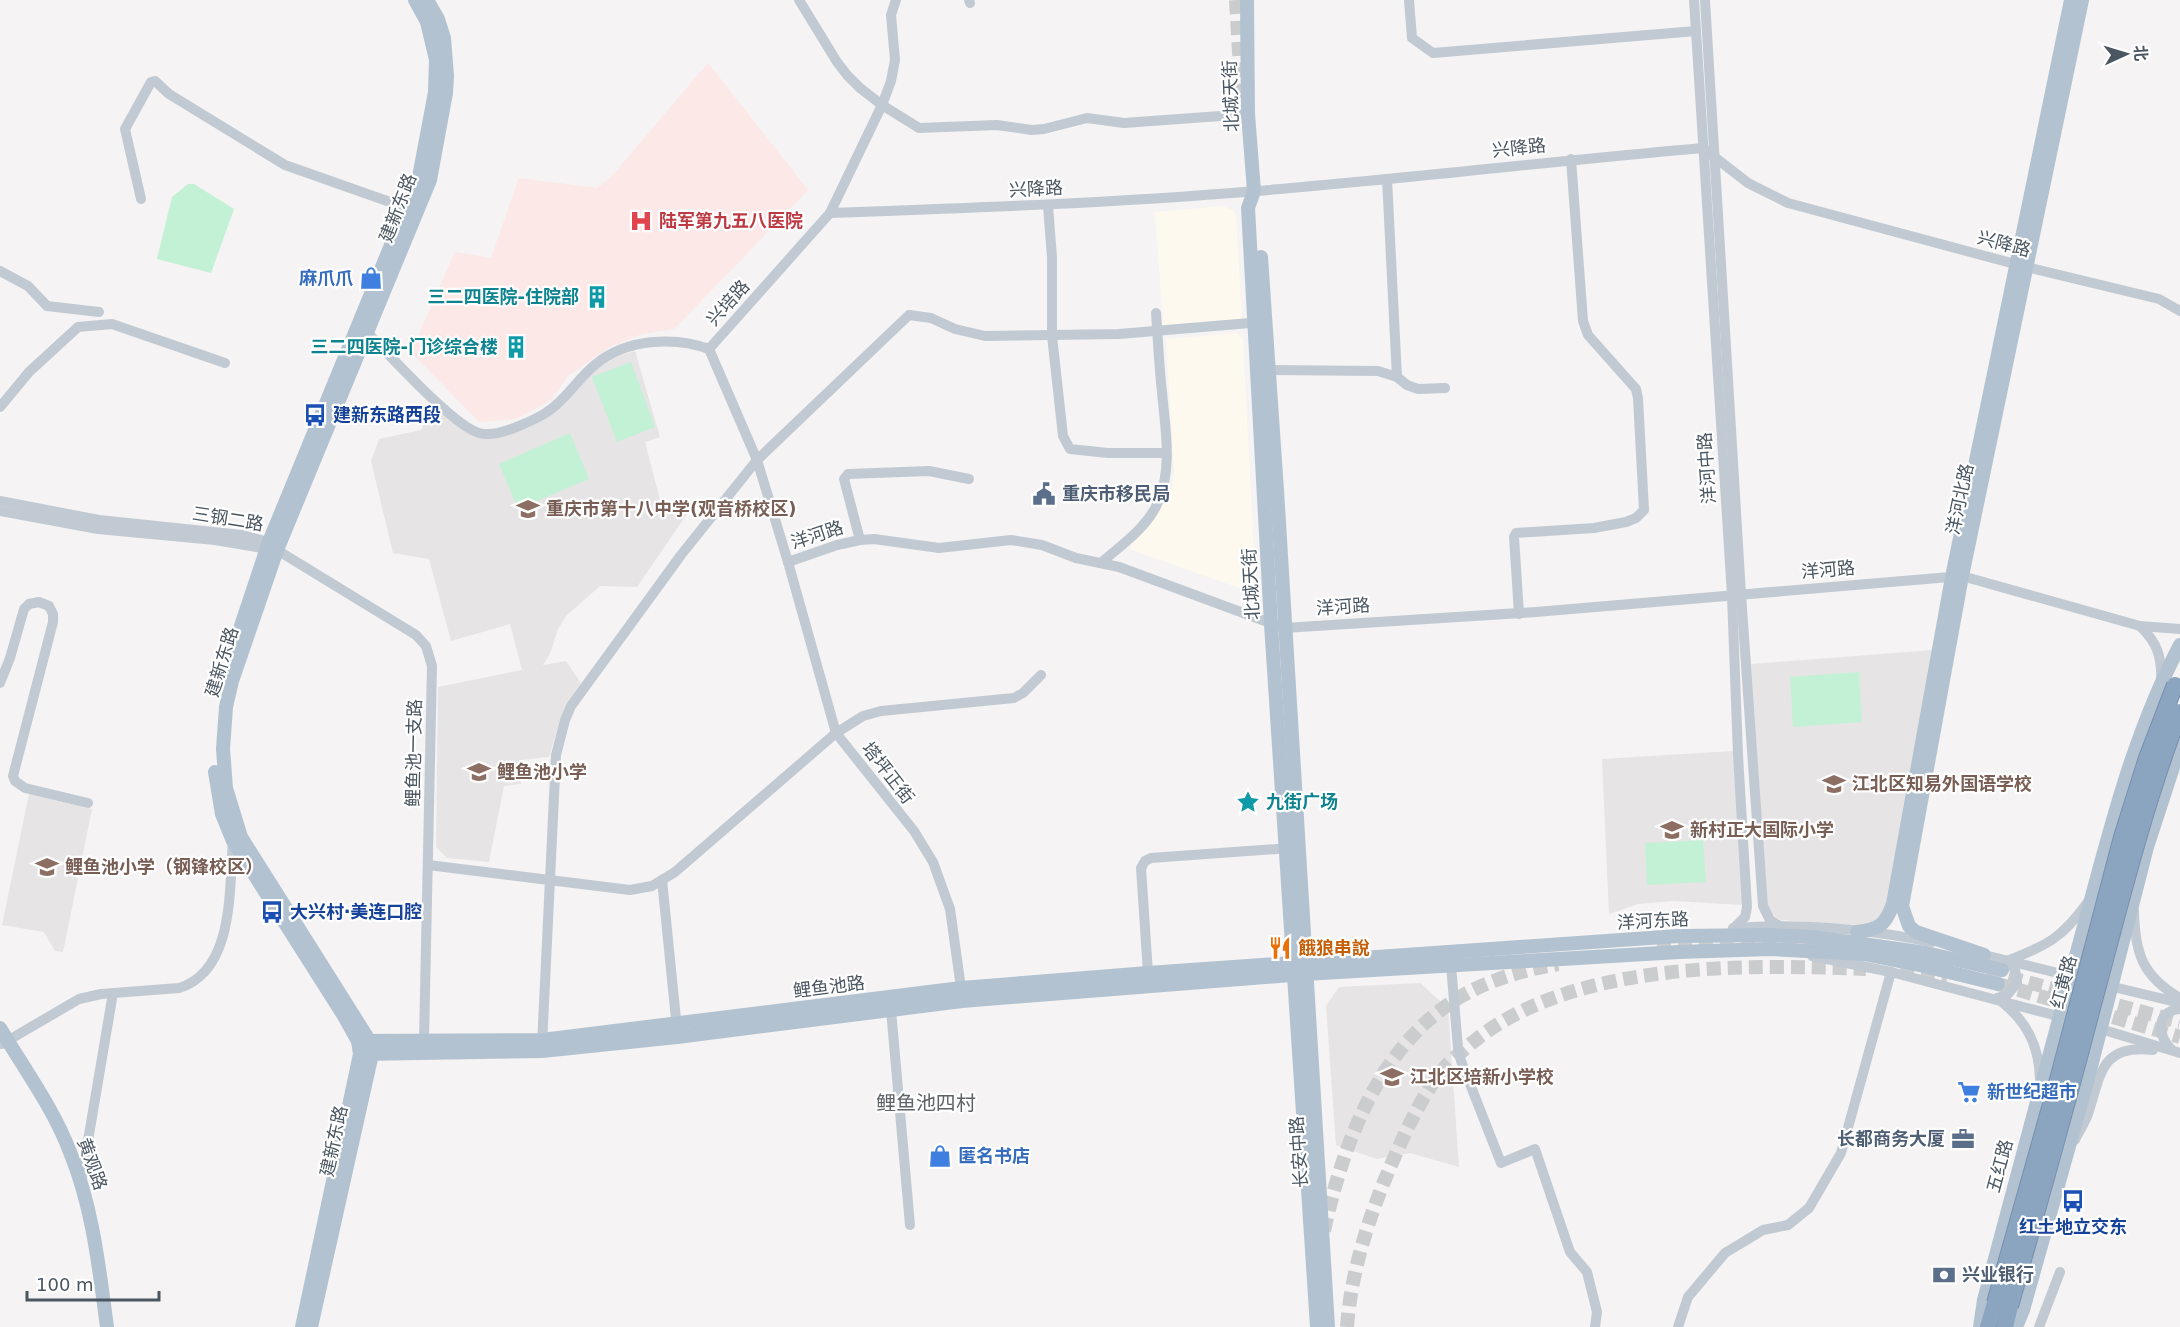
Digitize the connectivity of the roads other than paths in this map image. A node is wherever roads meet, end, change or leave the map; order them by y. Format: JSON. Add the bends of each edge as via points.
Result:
{"nodes":[{"id":1,"x":415,"y":0,"type":"edge"},
{"id":2,"x":427,"y":0,"type":"edge"},
{"id":3,"x":799,"y":0,"type":"edge"},
{"id":4,"x":896,"y":0,"type":"edge"},
{"id":5,"x":1247,"y":0,"type":"edge"},
{"id":6,"x":1409,"y":0,"type":"edge"},
{"id":7,"x":1694,"y":0,"type":"edge"},
{"id":8,"x":1705,"y":0,"type":"edge"},
{"id":9,"x":2071,"y":0,"type":"edge"},
{"id":10,"x":2082,"y":0,"type":"edge"},
{"id":11,"x":1696,"y":31,"type":"junction"},
{"id":12,"x":882,"y":105,"type":"junction"},
{"id":13,"x":1248,"y":114,"type":"junction"},
{"id":14,"x":1703,"y":148,"type":"junction"},
{"id":15,"x":1571,"y":159,"type":"junction"},
{"id":16,"x":1714,"y":159,"type":"junction"},
{"id":17,"x":1388,"y":179,"type":"junction"},
{"id":18,"x":1254,"y":191,"type":"junction"},
{"id":19,"x":141,"y":199,"type":"dead end"},
{"id":20,"x":1048,"y":206,"type":"junction"},
{"id":21,"x":407,"y":208,"type":"junction"},
{"id":22,"x":830,"y":213,"type":"junction"},
{"id":23,"x":2021,"y":266,"type":"junction"},
{"id":24,"x":0,"y":271,"type":"edge"},
{"id":25,"x":2180,"y":311,"type":"edge"},
{"id":26,"x":99,"y":312,"type":"dead end"},
{"id":27,"x":1156,"y":313,"type":"dead end"},
{"id":28,"x":1260,"y":322,"type":"junction"},
{"id":29,"x":363,"y":328,"type":"junction"},
{"id":30,"x":1157,"y":331,"type":"junction"},
{"id":31,"x":1052,"y":336,"type":"junction"},
{"id":32,"x":709,"y":349,"type":"junction"},
{"id":33,"x":225,"y":363,"type":"dead end"},
{"id":34,"x":1263,"y":370,"type":"junction"},
{"id":35,"x":1397,"y":378,"type":"junction"},
{"id":36,"x":1445,"y":388,"type":"dead end"},
{"id":37,"x":0,"y":406,"type":"edge"},
{"id":38,"x":1166,"y":453,"type":"junction"},
{"id":39,"x":757,"y":460,"type":"junction"},
{"id":40,"x":969,"y":479,"type":"dead end"},
{"id":41,"x":0,"y":501,"type":"edge"},
{"id":42,"x":0,"y":511,"type":"edge"},
{"id":43,"x":860,"y":540,"type":"junction"},
{"id":44,"x":271,"y":548,"type":"junction"},
{"id":45,"x":788,"y":562,"type":"junction"},
{"id":46,"x":1101,"y":563,"type":"junction"},
{"id":47,"x":1957,"y":576,"type":"junction"},
{"id":48,"x":1737,"y":595,"type":"junction"},
{"id":49,"x":1518,"y":614,"type":"junction"},
{"id":50,"x":1278,"y":626,"type":"junction"},
{"id":51,"x":2140,"y":626,"type":"junction"},
{"id":52,"x":2180,"y":629,"type":"edge"},
{"id":53,"x":2180,"y":645,"type":"edge"},
{"id":54,"x":1041,"y":675,"type":"dead end"},
{"id":55,"x":2172,"y":680,"type":"edge"},
{"id":56,"x":0,"y":683,"type":"edge"},
{"id":57,"x":2180,"y":712,"type":"edge"},
{"id":58,"x":836,"y":733,"type":"junction"},
{"id":59,"x":2180,"y":746,"type":"edge"},
{"id":60,"x":88,"y":803,"type":"dead end"},
{"id":61,"x":232,"y":841,"type":"junction"},
{"id":62,"x":1291,"y":848,"type":"junction"},
{"id":63,"x":428,"y":866,"type":"junction"},
{"id":64,"x":662,"y":880,"type":"junction"},
{"id":65,"x":549,"y":881,"type":"junction"},
{"id":66,"x":2092,"y":897,"type":"junction"},
{"id":67,"x":2133,"y":902,"type":"junction"},
{"id":68,"x":1780,"y":926,"type":"junction"},
{"id":69,"x":1733,"y":928,"type":"junction"},
{"id":70,"x":1857,"y":932,"type":"junction"},
{"id":71,"x":1678,"y":936,"type":"junction"},
{"id":72,"x":1770,"y":948,"type":"junction"},
{"id":73,"x":1984,"y":955,"type":"junction"},
{"id":74,"x":1451,"y":965,"type":"junction"},
{"id":75,"x":1299,"y":968,"type":"junction"},
{"id":76,"x":1890,"y":972,"type":"junction"},
{"id":77,"x":2002,"y":972,"type":"junction"},
{"id":78,"x":1148,"y":973,"type":"junction"},
{"id":79,"x":2071,"y":976,"type":"junction"},
{"id":80,"x":2112,"y":987,"type":"junction"},
{"id":81,"x":113,"y":993,"type":"junction"},
{"id":82,"x":962,"y":995,"type":"junction"},
{"id":83,"x":1997,"y":998,"type":"junction"},
{"id":84,"x":2180,"y":998,"type":"edge"},
{"id":85,"x":2180,"y":1003,"type":"edge"},
{"id":86,"x":2180,"y":1009,"type":"edge"},
{"id":87,"x":891,"y":1010,"type":"junction"},
{"id":88,"x":2060,"y":1016,"type":"junction"},
{"id":89,"x":0,"y":1028,"type":"edge"},
{"id":90,"x":2101,"y":1030,"type":"junction"},
{"id":91,"x":677,"y":1031,"type":"junction"},
{"id":92,"x":424,"y":1040,"type":"junction"},
{"id":93,"x":3,"y":1042,"type":"edge"},
{"id":94,"x":542,"y":1046,"type":"junction"},
{"id":95,"x":365,"y":1047,"type":"junction"},
{"id":96,"x":2177,"y":1053,"type":"edge"},
{"id":97,"x":2040,"y":1090,"type":"junction"},
{"id":98,"x":2081,"y":1101,"type":"junction"},
{"id":99,"x":2065,"y":1160,"type":"junction"},
{"id":100,"x":81,"y":1182,"type":"junction"},
{"id":101,"x":910,"y":1225,"type":"dead end"},
{"id":102,"x":2060,"y":1272,"type":"dead end"},
{"id":103,"x":2003,"y":1305,"type":"junction"},
{"id":104,"x":100,"y":1327,"type":"edge"},
{"id":105,"x":107,"y":1327,"type":"edge"},
{"id":106,"x":302,"y":1327,"type":"edge"},
{"id":107,"x":311,"y":1327,"type":"edge"},
{"id":108,"x":1317,"y":1327,"type":"edge"},
{"id":109,"x":1328,"y":1327,"type":"edge"},
{"id":110,"x":1595,"y":1327,"type":"edge"},
{"id":111,"x":1678,"y":1327,"type":"edge"},
{"id":112,"x":1980,"y":1327,"type":"edge"},
{"id":113,"x":1988,"y":1327,"type":"edge"},
{"id":114,"x":2005,"y":1327,"type":"edge"},
{"id":115,"x":2016,"y":1327,"type":"edge"},
{"id":116,"x":2039,"y":1327,"type":"edge"}],
"edges":[{"from":1,"to":21,"type":"main road","name":"建新东路","via":[[433,40],[436,76],[419,177]]},
{"from":2,"to":29,"type":"main road","name":"建新东路","via":[[444,38],[447,76],[430,180]]},
{"from":3,"to":12,"type":"street","via":[[837,62]]},
{"from":4,"to":12,"type":"street","name":"兴培路","via":[[891,15],[894,70]]},
{"from":5,"to":13,"type":"main road","name":"北城天街"},
{"from":6,"to":11,"type":"street","via":[[1412,38],[1433,53]]},
{"from":7,"to":11,"type":"street","name":"洋河中路"},
{"from":8,"to":16,"type":"street","name":"洋河中路"},
{"from":9,"to":23,"type":"main road","name":"洋河北路"},
{"from":10,"to":23,"type":"main road","name":"洋河北路"},
{"from":11,"to":14,"type":"street","name":"洋河中路"},
{"from":12,"to":13,"type":"street","via":[[914,125],[927,128],[997,125],[1032,130],[1088,118],[1124,123]]},
{"from":12,"to":22,"type":"street","name":"兴培路"},
{"from":13,"to":18,"type":"main road","name":"北城天街"},
{"from":14,"to":15,"type":"street","name":"兴降路"},
{"from":14,"to":16,"type":"street","name":"兴降路"},
{"from":14,"to":48,"type":"street","name":"洋河中路"},
{"from":15,"to":17,"type":"street","name":"兴降路"},
{"from":15,"to":49,"type":"street","via":[[1583,321],[1588,335],[1636,389],[1644,510],[1626,522],[1594,528],[1516,533]]},
{"from":16,"to":23,"type":"street","name":"兴降路","via":[[1748,183],[1788,203]]},
{"from":16,"to":48,"type":"street","name":"洋河中路"},
{"from":17,"to":18,"type":"street","name":"兴降路"},
{"from":17,"to":35,"type":"street"},
{"from":18,"to":20,"type":"street","name":"兴降路"},
{"from":18,"to":28,"type":"main road","name":"北城天街","via":[[1248,208]]},
{"from":19,"to":21,"type":"street","via":[[125,129],[155,81],[169,94],[285,165]]},
{"from":20,"to":22,"type":"street","name":"兴降路"},
{"from":20,"to":31,"type":"street"},
{"from":21,"to":29,"type":"main road","name":"建新东路"},
{"from":22,"to":32,"type":"street","name":"兴培路"},
{"from":23,"to":25,"type":"street","name":"兴降路","via":[[2159,299]]},
{"from":23,"to":47,"type":"main road","name":"洋河北路"},
{"from":24,"to":26,"type":"street","via":[[28,286],[47,306]]},
{"from":27,"to":30,"type":"street"},
{"from":28,"to":30,"type":"street"},
{"from":28,"to":34,"type":"main road","name":"北城天街"},
{"from":29,"to":32,"type":"street","name":"兴培路","via":[[456,419],[478,433],[490,434],[502,433],[549,412],[598,361],[615,352],[674,340]]},
{"from":29,"to":44,"type":"main road","name":"建新东路"},
{"from":30,"to":31,"type":"street"},
{"from":30,"to":38,"type":"street"},
{"from":31,"to":38,"type":"street","via":[[1064,436],[1070,449]]},
{"from":31,"to":39,"type":"street","via":[[985,336],[909,315]]},
{"from":32,"to":39,"type":"street","name":"洋河路"},
{"from":33,"to":37,"type":"street","via":[[112,324],[78,327],[29,372]]},
{"from":34,"to":35,"type":"street","via":[[1378,371]]},
{"from":34,"to":50,"type":"main road","name":"北城天街"},
{"from":35,"to":36,"type":"street","via":[[1418,389]]},
{"from":38,"to":46,"type":"street","via":[[1158,502],[1146,521]]},
{"from":39,"to":45,"type":"street","name":"洋河路"},
{"from":39,"to":65,"type":"street","via":[[681,555],[571,706],[556,755]]},
{"from":40,"to":43,"type":"street","via":[[929,471],[848,474],[844,478]]},
{"from":41,"to":44,"type":"street","name":"三钢二路","via":[[99,520],[242,535]]},
{"from":42,"to":44,"type":"street","name":"三钢二路","via":[[98,529]]},
{"from":43,"to":45,"type":"street","name":"洋河路"},
{"from":43,"to":46,"type":"street","name":"洋河路","via":[[939,548],[1011,540]]},
{"from":44,"to":61,"type":"main road","name":"建新东路","via":[[224,679],[215,729],[217,790]]},
{"from":44,"to":63,"type":"street","name":"鲤鱼池一支路","via":[[416,635],[430,652]]},
{"from":44,"to":95,"type":"main road","name":"建新东路","via":[[226,707],[226,788],[241,837]]},
{"from":45,"to":58,"type":"street","name":"塔坪正街"},
{"from":46,"to":50,"type":"street","name":"洋河路"},
{"from":47,"to":48,"type":"street","name":"洋河路"},
{"from":47,"to":51,"type":"street","name":"洋河路"},
{"from":47,"to":70,"type":"main road","name":"洋河北路","via":[[1893,904],[1879,927]]},
{"from":47,"to":73,"type":"main road","name":"洋河北路","via":[[1902,906],[1909,927],[1916,932]]},
{"from":48,"to":49,"type":"street","name":"洋河路"},
{"from":48,"to":68,"type":"street","name":"洋河中路","via":[[1763,906],[1770,920]]},
{"from":48,"to":69,"type":"street","name":"洋河中路","via":[[1738,755],[1748,907],[1745,917]]},
{"from":49,"to":50,"type":"street","name":"洋河路"},
{"from":50,"to":62,"type":"main road","name":"北城天街"},
{"from":51,"to":52,"type":"street","name":"洋河路"},
{"from":51,"to":55,"type":"street","via":[[2152,638]]},
{"from":53,"to":55,"type":"main road","name":"五红路"},
{"from":54,"to":58,"type":"street","via":[[1014,698],[881,711],[862,716]]},
{"from":55,"to":66,"type":"main road","name":"五红路","via":[[2133,755]]},
{"from":55,"to":103,"type":"highway","name":"红黄路","bridge":true,"via":[[2122,837]]},
{"from":56,"to":60,"type":"street","via":[[24,609],[28,603],[49,606],[52,621],[13,776],[25,788]]},
{"from":57,"to":103,"type":"highway","name":"红黄路","bridge":true,"via":[[2136,842],[2073,1080]]},
{"from":58,"to":64,"type":"street"},
{"from":58,"to":82,"type":"street","name":"塔坪正街","via":[[933,861],[951,909]]},
{"from":59,"to":67,"type":"main road"},
{"from":61,"to":81,"type":"street","via":[[223,937],[205,970],[190,985],[179,988]]},
{"from":61,"to":95,"type":"main road","name":"建新东路"},
{"from":62,"to":75,"type":"main road","name":"北城天街"},
{"from":62,"to":78,"type":"street","via":[[1145,861],[1141,868]]},
{"from":63,"to":65,"type":"street"},
{"from":63,"to":92,"type":"street","name":"鲤鱼池一支路"},
{"from":64,"to":65,"type":"street","via":[[630,890]]},
{"from":64,"to":91,"type":"street"},
{"from":65,"to":94,"type":"street"},
{"from":66,"to":67,"type":"main road","via":[[2099,918],[2108,922],[2118,922]]},
{"from":66,"to":77,"type":"street","via":[[2062,934]]},
{"from":66,"to":79,"type":"main road","name":"五红路"},
{"from":67,"to":80,"type":"main road"},
{"from":67,"to":84,"type":"street","via":[[2135,937],[2146,969]]},
{"from":68,"to":69,"type":"street"},
{"from":68,"to":70,"type":"street"},
{"from":69,"to":71,"type":"street"},
{"from":70,"to":73,"type":"street"},
{"from":71,"to":75,"type":"main road","name":"洋河东路"},
{"from":71,"to":77,"type":"main road","name":"洋河东路","via":[[1813,937],[1926,953]]},
{"from":72,"to":74,"type":"main road","name":"洋河东路"},
{"from":72,"to":76,"type":"street"},
{"from":72,"to":77,"type":"main road","name":"洋河东路","via":[[1864,954],[1924,966]]},
{"from":73,"to":77,"type":"street"},
{"from":74,"to":75,"type":"main road","name":"洋河东路"},
{"from":74,"to":110,"type":"street","via":[[1461,1061],[1501,1163],[1535,1149],[1570,1252],[1587,1272],[1597,1312]]},
{"from":75,"to":78,"type":"main road","name":"鲤鱼池路"},
{"from":75,"to":82,"type":"main road","name":"鲤鱼池路"},
{"from":75,"to":108,"type":"main road","name":"长安中路"},
{"from":75,"to":109,"type":"main road","name":"长安中路"},
{"from":76,"to":83,"type":"street"},
{"from":76,"to":111,"type":"street","via":[[1841,1153],[1809,1208],[1788,1226],[1763,1230],[1725,1253],[1688,1297]]},
{"from":77,"to":79,"type":"street"},
{"from":77,"to":83,"type":"street","via":[[2015,969],[2017,983],[2007,995]]},
{"from":78,"to":82,"type":"main road","name":"鲤鱼池路"},
{"from":79,"to":80,"type":"street"},
{"from":79,"to":88,"type":"main road","name":"五红路"},
{"from":80,"to":85,"type":"street"},
{"from":80,"to":90,"type":"main road"},
{"from":81,"to":93,"type":"street","via":[[79,999]]},
{"from":81,"to":100,"type":"street"},
{"from":82,"to":87,"type":"main road","name":"鲤鱼池路"},
{"from":82,"to":91,"type":"main road","name":"鲤鱼池路"},
{"from":83,"to":88,"type":"street"},
{"from":83,"to":97,"type":"street","via":[[2016,1013],[2032,1037],[2040,1064]]},
{"from":86,"to":96,"type":"street","via":[[2168,1013],[2160,1029],[2165,1043]]},
{"from":87,"to":91,"type":"main road","name":"鲤鱼池路"},
{"from":87,"to":101,"type":"street"},
{"from":88,"to":90,"type":"street"},
{"from":88,"to":97,"type":"main road","name":"五红路"},
{"from":89,"to":93,"type":"main road","name":"黄观路"},
{"from":90,"to":96,"type":"street"},
{"from":90,"to":98,"type":"main road"},
{"from":91,"to":94,"type":"main road","name":"鲤鱼池路"},
{"from":92,"to":94,"type":"main road","name":"鲤鱼池路"},
{"from":92,"to":95,"type":"main road","name":"鲤鱼池路"},
{"from":93,"to":100,"type":"main road","name":"黄观路","via":[[70,1150]]},
{"from":93,"to":104,"type":"main road","name":"黄观路","via":[[65,1154],[80,1201]]},
{"from":94,"to":95,"type":"main road","name":"鲤鱼池路"},
{"from":95,"to":106,"type":"main road","name":"建新东路"},
{"from":95,"to":107,"type":"main road","name":"建新东路"},
{"from":96,"to":99,"type":"street","via":[[2135,1049],[2112,1056],[2099,1075],[2087,1115]]},
{"from":97,"to":98,"type":"main road","via":[[2064,1084]]},
{"from":97,"to":112,"type":"main road","name":"五红路"},
{"from":98,"to":99,"type":"main road"},
{"from":99,"to":115,"type":"main road"},
{"from":100,"to":105,"type":"main road","name":"黄观路","via":[[97,1248]]},
{"from":102,"to":116,"type":"street"},
{"from":103,"to":113,"type":"highway"},
{"from":103,"to":114,"type":"highway"}]}
